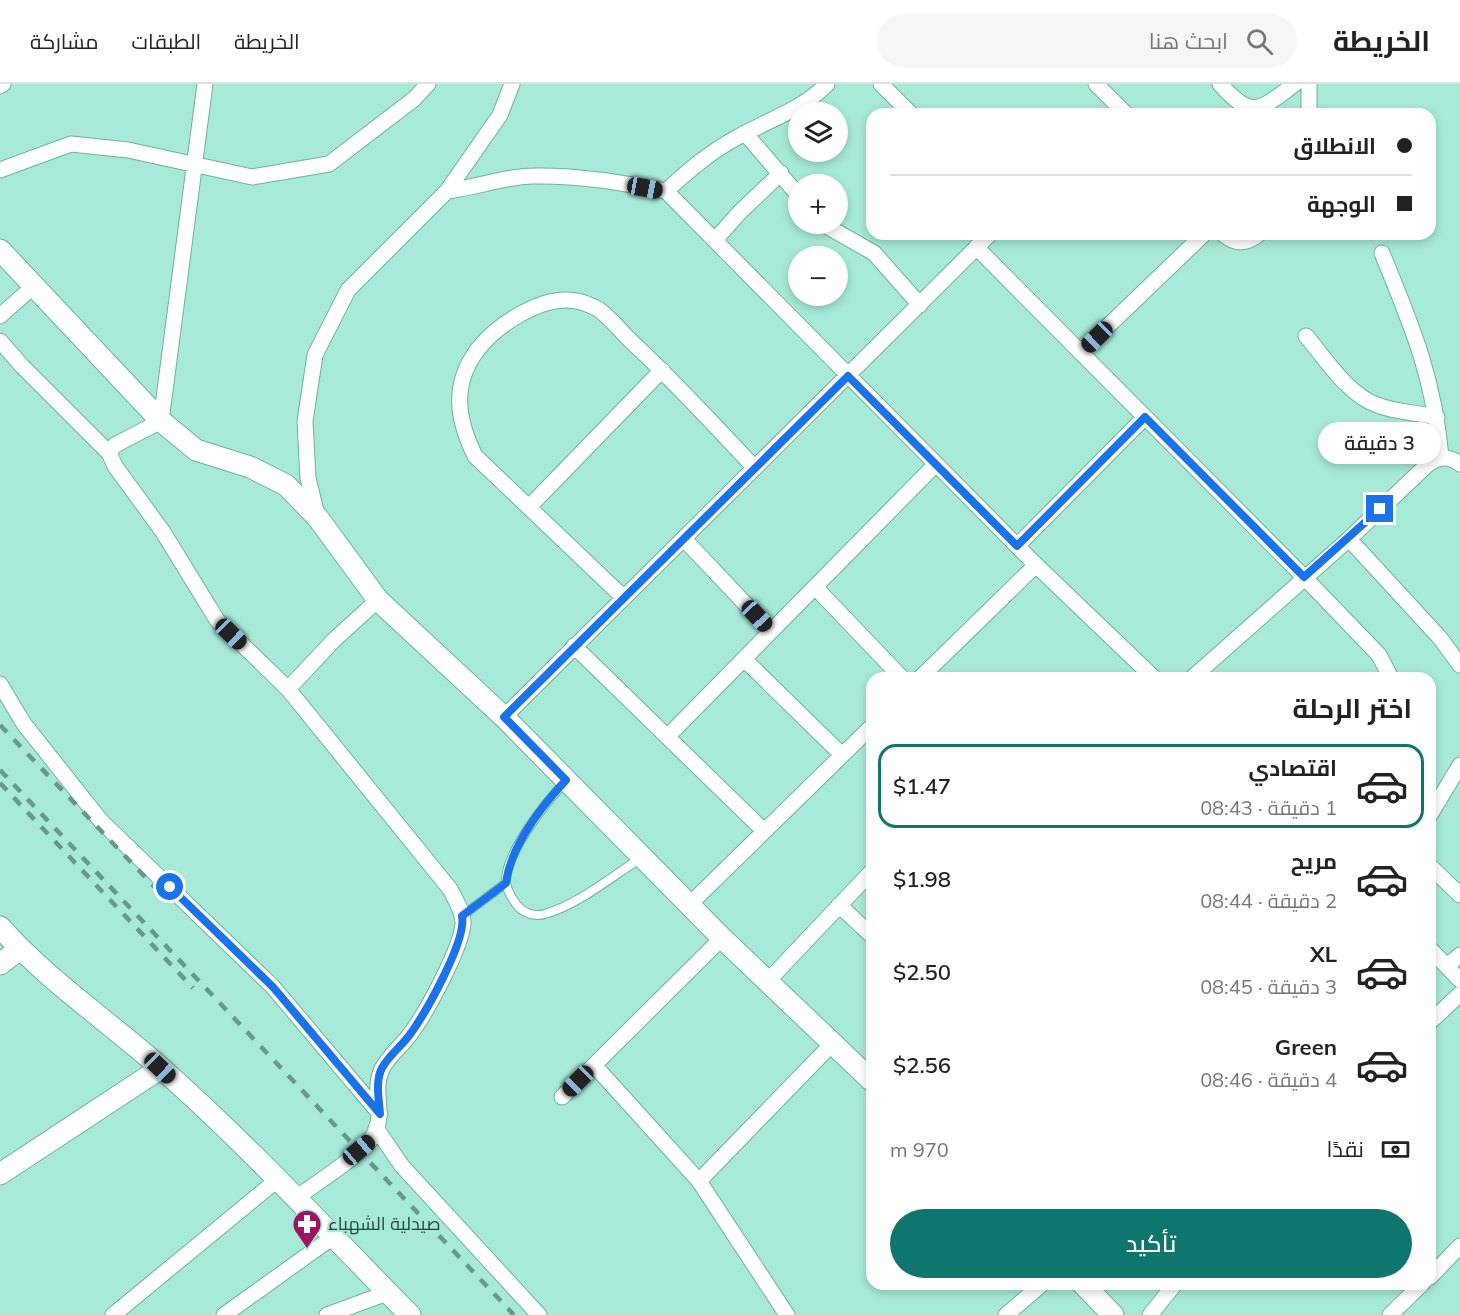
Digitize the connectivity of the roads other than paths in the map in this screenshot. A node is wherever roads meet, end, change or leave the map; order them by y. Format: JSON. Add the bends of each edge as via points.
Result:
{"nodes":[{"id":1,"x":205,"y":84,"type":"edge"},
{"id":2,"x":428,"y":84,"type":"edge"},
{"id":3,"x":512,"y":84,"type":"edge"},
{"id":4,"x":827,"y":84,"type":"edge"},
{"id":5,"x":881,"y":84,"type":"edge"},
{"id":6,"x":1096,"y":84,"type":"edge"},
{"id":7,"x":1220,"y":84,"type":"edge"},
{"id":8,"x":1295,"y":84,"type":"edge"},
{"id":9,"x":1310,"y":84,"type":"edge"},
{"id":10,"x":905,"y":108,"type":"edge"},
{"id":11,"x":1109,"y":108,"type":"edge"},
{"id":12,"x":1309,"y":108,"type":"edge"},
{"id":13,"x":745,"y":134,"type":"junction"},
{"id":14,"x":194,"y":163,"type":"junction"},
{"id":15,"x":0,"y":170,"type":"edge"},
{"id":16,"x":782,"y":173,"type":"junction"},
{"id":17,"x":788,"y":181,"type":"edge"},
{"id":18,"x":447,"y":190,"type":"junction"},
{"id":19,"x":666,"y":192,"type":"junction"},
{"id":20,"x":840,"y":234,"type":"edge"},
{"id":21,"x":715,"y":240,"type":"junction"},
{"id":22,"x":984,"y":240,"type":"edge"},
{"id":23,"x":1198,"y":240,"type":"edge"},
{"id":24,"x":1231,"y":240,"type":"edge"},
{"id":25,"x":1248,"y":240,"type":"edge"},
{"id":26,"x":976,"y":247,"type":"junction"},
{"id":27,"x":0,"y":250,"type":"edge"},
{"id":28,"x":1382,"y":253,"type":"dead end"},
{"id":29,"x":35,"y":285,"type":"junction"},
{"id":30,"x":920,"y":305,"type":"junction"},
{"id":31,"x":0,"y":316,"type":"edge"},
{"id":32,"x":1306,"y":336,"type":"dead end"},
{"id":33,"x":0,"y":340,"type":"edge"},
{"id":34,"x":1082,"y":351,"type":"junction"},
{"id":35,"x":662,"y":370,"type":"junction"},
{"id":36,"x":848,"y":376,"type":"junction"},
{"id":37,"x":1145,"y":417,"type":"junction"},
{"id":38,"x":1437,"y":417,"type":"junction"},
{"id":39,"x":161,"y":421,"type":"junction"},
{"id":40,"x":109,"y":453,"type":"junction"},
{"id":41,"x":1441,"y":457,"type":"junction"},
{"id":42,"x":936,"y":464,"type":"junction"},
{"id":43,"x":1460,"y":464,"type":"edge"},
{"id":44,"x":755,"y":468,"type":"junction"},
{"id":45,"x":530,"y":506,"type":"junction"},
{"id":46,"x":318,"y":518,"type":"junction"},
{"id":47,"x":684,"y":539,"type":"junction"},
{"id":48,"x":1350,"y":539,"type":"junction"},
{"id":49,"x":1017,"y":546,"type":"junction"},
{"id":50,"x":1035,"y":565,"type":"junction"},
{"id":51,"x":1304,"y":577,"type":"junction"},
{"id":52,"x":815,"y":587,"type":"junction"},
{"id":53,"x":624,"y":598,"type":"junction"},
{"id":54,"x":378,"y":600,"type":"junction"},
{"id":55,"x":771,"y":631,"type":"junction"},
{"id":56,"x":574,"y":646,"type":"junction"},
{"id":57,"x":744,"y":659,"type":"junction"},
{"id":58,"x":1460,"y":665,"type":"edge"},
{"id":59,"x":896,"y":672,"type":"edge"},
{"id":60,"x":926,"y":672,"type":"edge"},
{"id":61,"x":1148,"y":672,"type":"edge"},
{"id":62,"x":1199,"y":672,"type":"edge"},
{"id":63,"x":1388,"y":672,"type":"edge"},
{"id":64,"x":0,"y":684,"type":"edge"},
{"id":65,"x":288,"y":689,"type":"junction"},
{"id":66,"x":504,"y":717,"type":"junction"},
{"id":67,"x":866,"y":732,"type":"edge"},
{"id":68,"x":667,"y":737,"type":"junction"},
{"id":69,"x":842,"y":755,"type":"junction"},
{"id":70,"x":1460,"y":765,"type":"edge"},
{"id":71,"x":566,"y":780,"type":"junction"},
{"id":72,"x":1436,"y":804,"type":"edge"},
{"id":73,"x":764,"y":831,"type":"junction"},
{"id":74,"x":642,"y":857,"type":"junction"},
{"id":75,"x":1436,"y":872,"type":"edge"},
{"id":76,"x":866,"y":877,"type":"edge"},
{"id":77,"x":506,"y":883,"type":"junction"},
{"id":78,"x":1460,"y":895,"type":"edge"},
{"id":79,"x":689,"y":905,"type":"junction"},
{"id":80,"x":840,"y":905,"type":"junction"},
{"id":81,"x":462,"y":916,"type":"junction"},
{"id":82,"x":0,"y":927,"type":"edge"},
{"id":83,"x":866,"y":930,"type":"edge"},
{"id":84,"x":722,"y":938,"type":"junction"},
{"id":85,"x":20,"y":949,"type":"junction"},
{"id":86,"x":1436,"y":955,"type":"edge"},
{"id":87,"x":1460,"y":955,"type":"edge"},
{"id":88,"x":0,"y":964,"type":"edge"},
{"id":89,"x":1447,"y":966,"type":"junction"},
{"id":90,"x":1460,"y":980,"type":"edge"},
{"id":91,"x":767,"y":982,"type":"junction"},
{"id":92,"x":1460,"y":994,"type":"edge"},
{"id":93,"x":1436,"y":1016,"type":"edge"},
{"id":94,"x":831,"y":1045,"type":"junction"},
{"id":95,"x":594,"y":1065,"type":"junction"},
{"id":96,"x":160,"y":1068,"type":"junction"},
{"id":97,"x":866,"y":1070,"type":"edge"},
{"id":98,"x":562,"y":1097,"type":"dead end"},
{"id":99,"x":378,"y":1121,"type":"junction"},
{"id":100,"x":0,"y":1174,"type":"edge"},
{"id":101,"x":278,"y":1180,"type":"junction"},
{"id":102,"x":699,"y":1181,"type":"junction"},
{"id":103,"x":296,"y":1198,"type":"junction"},
{"id":104,"x":333,"y":1237,"type":"junction"},
{"id":105,"x":1460,"y":1246,"type":"edge"},
{"id":106,"x":1436,"y":1271,"type":"edge"},
{"id":107,"x":1035,"y":1290,"type":"edge"},
{"id":108,"x":1089,"y":1290,"type":"edge"},
{"id":109,"x":1170,"y":1290,"type":"edge"},
{"id":110,"x":1416,"y":1290,"type":"edge"},
{"id":111,"x":387,"y":1293,"type":"junction"},
{"id":112,"x":113,"y":1315,"type":"edge"},
{"id":113,"x":224,"y":1315,"type":"edge"},
{"id":114,"x":327,"y":1315,"type":"edge"},
{"id":115,"x":410,"y":1315,"type":"edge"},
{"id":116,"x":539,"y":1315,"type":"edge"},
{"id":117,"x":787,"y":1315,"type":"edge"},
{"id":118,"x":1006,"y":1315,"type":"edge"},
{"id":119,"x":1113,"y":1315,"type":"edge"},
{"id":120,"x":1150,"y":1315,"type":"edge"},
{"id":121,"x":1390,"y":1315,"type":"edge"}],
"edges":[{"from":1,"to":14,"type":"street"},
{"from":2,"to":14,"type":"street","via":[[329,164],[252,177]]},
{"from":3,"to":18,"type":"street","via":[[500,115]]},
{"from":4,"to":13,"type":"street","via":[[781,117]]},
{"from":5,"to":10,"type":"street"},
{"from":6,"to":11,"type":"street"},
{"from":7,"to":8,"type":"street","via":[[1239,104],[1260,108]]},
{"from":9,"to":12,"type":"street"},
{"from":13,"to":16,"type":"street"},
{"from":13,"to":19,"type":"street","via":[[693,166]]},
{"from":14,"to":15,"type":"street","via":[[71,144]]},
{"from":14,"to":39,"type":"street"},
{"from":16,"to":17,"type":"street"},
{"from":16,"to":21,"type":"street"},
{"from":18,"to":19,"type":"street","via":[[472,189],[531,176],[603,180]]},
{"from":18,"to":46,"type":"street","via":[[348,290],[315,355],[305,421],[308,478]]},
{"from":19,"to":21,"type":"street"},
{"from":20,"to":30,"type":"street","via":[[873,253]]},
{"from":21,"to":36,"type":"street"},
{"from":22,"to":26,"type":"street"},
{"from":23,"to":34,"type":"street"},
{"from":24,"to":25,"type":"street"},
{"from":26,"to":30,"type":"street"},
{"from":26,"to":34,"type":"street"},
{"from":27,"to":29,"type":"street"},
{"from":28,"to":38,"type":"street","via":[[1423,355]]},
{"from":29,"to":31,"type":"street"},
{"from":29,"to":39,"type":"street"},
{"from":30,"to":36,"type":"street"},
{"from":32,"to":38,"type":"street","via":[[1368,401]]},
{"from":33,"to":40,"type":"street"},
{"from":34,"to":37,"type":"street"},
{"from":35,"to":44,"type":"street"},
{"from":35,"to":45,"type":"street"},
{"from":35,"to":45,"type":"street","via":[[597,308],[575,300],[542,305],[512,318],[489,335],[465,373],[458,403],[463,431],[475,456]]},
{"from":36,"to":42,"type":"street"},
{"from":36,"to":44,"type":"street"},
{"from":37,"to":49,"type":"street"},
{"from":37,"to":51,"type":"street"},
{"from":38,"to":41,"type":"street"},
{"from":39,"to":40,"type":"street"},
{"from":39,"to":46,"type":"street","via":[[196,450],[250,467],[286,485]]},
{"from":40,"to":65,"type":"street","via":[[218,620]]},
{"from":41,"to":43,"type":"street"},
{"from":41,"to":48,"type":"street","via":[[1426,465]]},
{"from":42,"to":49,"type":"street"},
{"from":42,"to":52,"type":"street"},
{"from":44,"to":47,"type":"street"},
{"from":45,"to":53,"type":"street"},
{"from":46,"to":54,"type":"street"},
{"from":47,"to":53,"type":"street"},
{"from":47,"to":55,"type":"street"},
{"from":48,"to":51,"type":"street"},
{"from":48,"to":58,"type":"street"},
{"from":49,"to":50,"type":"street"},
{"from":50,"to":60,"type":"street"},
{"from":50,"to":61,"type":"street"},
{"from":51,"to":62,"type":"street"},
{"from":51,"to":63,"type":"street","via":[[1379,655]]},
{"from":52,"to":55,"type":"street"},
{"from":52,"to":59,"type":"street"},
{"from":53,"to":56,"type":"street"},
{"from":54,"to":65,"type":"street"},
{"from":54,"to":66,"type":"street"},
{"from":55,"to":57,"type":"street"},
{"from":56,"to":66,"type":"street"},
{"from":56,"to":68,"type":"street"},
{"from":57,"to":68,"type":"street"},
{"from":57,"to":69,"type":"street"},
{"from":64,"to":99,"type":"street","via":[[24,724],[101,821],[273,987]]},
{"from":65,"to":81,"type":"street","via":[[450,889]]},
{"from":66,"to":71,"type":"street"},
{"from":67,"to":69,"type":"street"},
{"from":68,"to":73,"type":"street"},
{"from":69,"to":73,"type":"street"},
{"from":70,"to":72,"type":"street"},
{"from":71,"to":74,"type":"street"},
{"from":71,"to":77,"type":"lane","via":[[549,798],[525,836],[508,869]]},
{"from":73,"to":79,"type":"street"},
{"from":74,"to":77,"type":"lane","via":[[599,886],[544,914],[532,915],[519,908]]},
{"from":74,"to":79,"type":"street"},
{"from":75,"to":78,"type":"street"},
{"from":76,"to":80,"type":"street"},
{"from":77,"to":81,"type":"lane"},
{"from":79,"to":84,"type":"street"},
{"from":80,"to":83,"type":"street"},
{"from":80,"to":91,"type":"street"},
{"from":81,"to":99,"type":"street","via":[[458,942],[433,998],[382,1069]]},
{"from":82,"to":85,"type":"street"},
{"from":84,"to":91,"type":"street"},
{"from":84,"to":95,"type":"street"},
{"from":85,"to":88,"type":"street"},
{"from":85,"to":96,"type":"street"},
{"from":86,"to":89,"type":"street"},
{"from":87,"to":89,"type":"street"},
{"from":89,"to":90,"type":"street"},
{"from":91,"to":94,"type":"street"},
{"from":92,"to":93,"type":"street"},
{"from":94,"to":97,"type":"street"},
{"from":94,"to":102,"type":"street"},
{"from":95,"to":98,"type":"street"},
{"from":95,"to":102,"type":"street"},
{"from":96,"to":100,"type":"street"},
{"from":96,"to":101,"type":"street"},
{"from":99,"to":103,"type":"street","via":[[364,1146]]},
{"from":99,"to":116,"type":"street","via":[[402,1166]]},
{"from":101,"to":103,"type":"street"},
{"from":101,"to":112,"type":"street"},
{"from":102,"to":117,"type":"street"},
{"from":103,"to":104,"type":"street"},
{"from":104,"to":111,"type":"street"},
{"from":104,"to":113,"type":"street"},
{"from":105,"to":106,"type":"street"},
{"from":107,"to":118,"type":"street"},
{"from":108,"to":119,"type":"street"},
{"from":109,"to":120,"type":"street"},
{"from":110,"to":121,"type":"street"},
{"from":111,"to":114,"type":"street"},
{"from":111,"to":115,"type":"street"}]}
